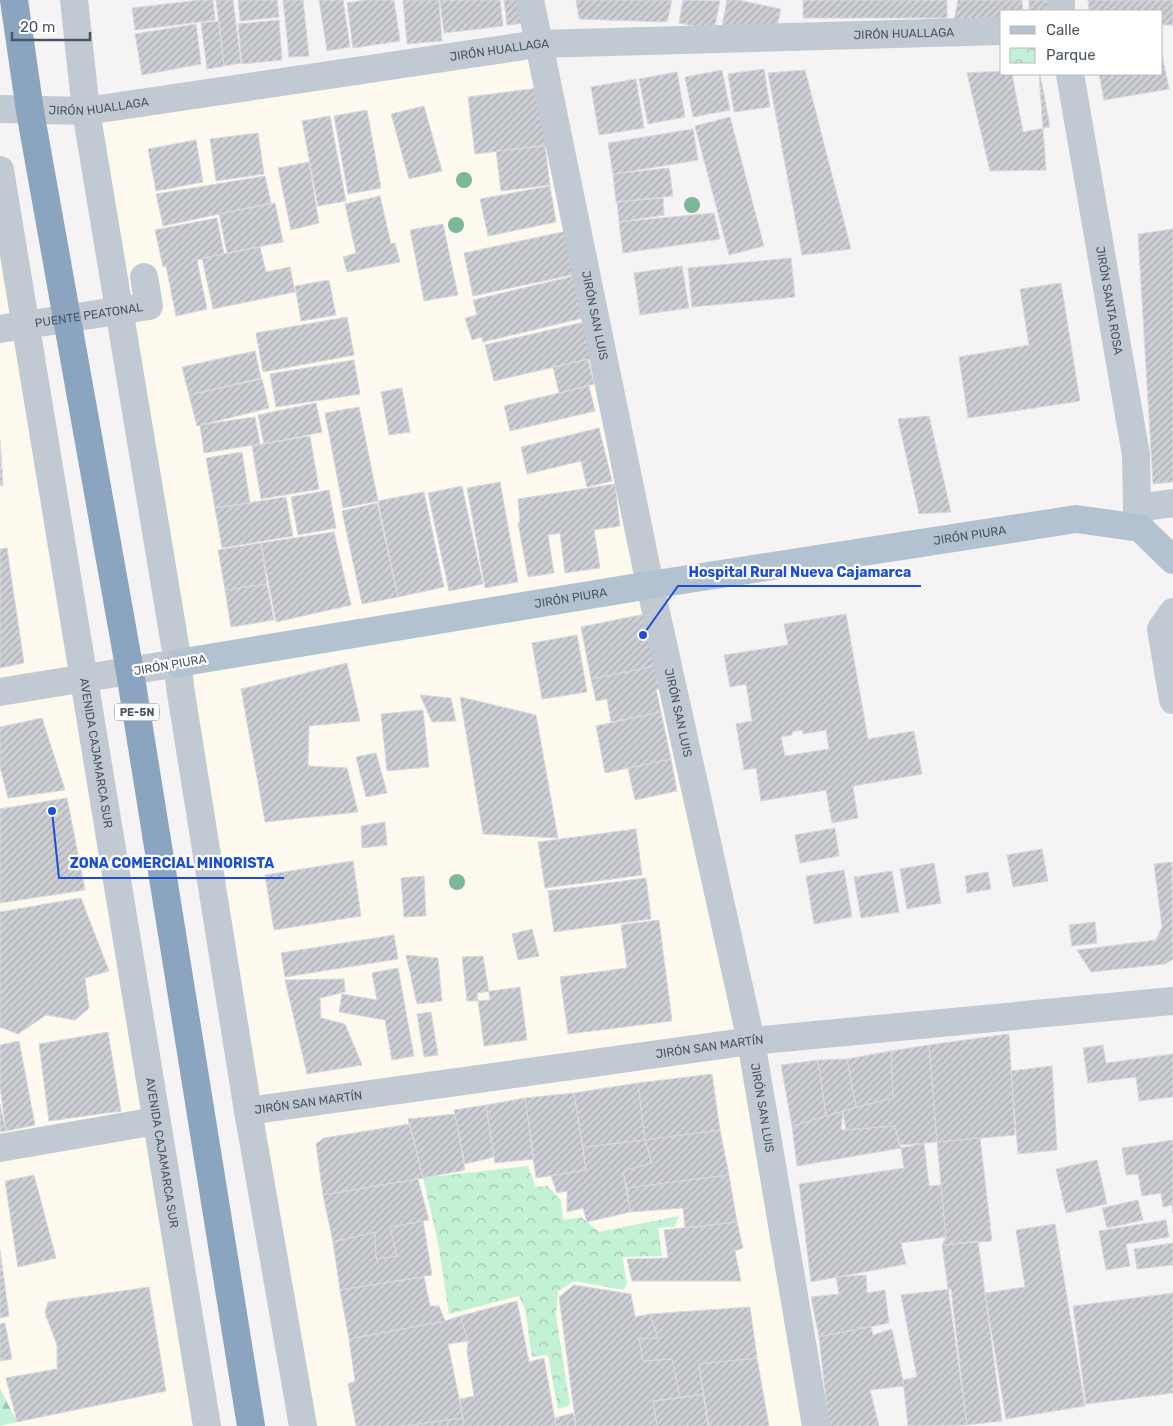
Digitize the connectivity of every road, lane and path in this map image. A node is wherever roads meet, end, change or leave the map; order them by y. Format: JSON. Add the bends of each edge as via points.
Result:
{"nodes":[{"id":1,"x":14,"y":0,"type":"edge"},
{"id":2,"x":74,"y":0,"type":"edge"},
{"id":3,"x":530,"y":0,"type":"edge"},
{"id":4,"x":1000,"y":31,"type":"edge"},
{"id":5,"x":538,"y":44,"type":"junction"},
{"id":6,"x":1070,"y":75,"type":"edge"},
{"id":7,"x":0,"y":109,"type":"edge"},
{"id":8,"x":86,"y":110,"type":"junction"},
{"id":9,"x":30,"y":111,"type":"junction"},
{"id":10,"x":0,"y":170,"type":"edge"},
{"id":11,"x":144,"y":277,"type":"dead end"},
{"id":12,"x":0,"y":329,"type":"edge"},
{"id":13,"x":1173,"y":503,"type":"edge"},
{"id":14,"x":1138,"y":518,"type":"junction"},
{"id":15,"x":1173,"y":560,"type":"edge"},
{"id":16,"x":650,"y":585,"type":"junction"},
{"id":17,"x":1173,"y":612,"type":"edge"},
{"id":18,"x":178,"y":663,"type":"junction"},
{"id":19,"x":130,"y":672,"type":"junction"},
{"id":20,"x":83,"y":679,"type":"junction"},
{"id":21,"x":0,"y":692,"type":"edge"},
{"id":22,"x":1173,"y":700,"type":"edge"},
{"id":23,"x":1173,"y":1001,"type":"edge"},
{"id":24,"x":751,"y":1041,"type":"junction"},
{"id":25,"x":248,"y":1111,"type":"junction"},
{"id":26,"x":156,"y":1121,"type":"junction"},
{"id":27,"x":0,"y":1148,"type":"edge"},
{"id":28,"x":208,"y":1426,"type":"edge"},
{"id":29,"x":251,"y":1426,"type":"edge"},
{"id":30,"x":303,"y":1426,"type":"edge"},
{"id":31,"x":816,"y":1426,"type":"edge"}],
"edges":[{"from":1,"to":9,"type":"highway","number":"PE-5N"},
{"from":2,"to":8,"type":"street"},
{"from":3,"to":5,"type":"street","name":"JIRÓN SAN LUIS"},
{"from":4,"to":5,"type":"street","name":"JIRÓN HUALLAGA"},
{"from":5,"to":8,"type":"street","name":"JIRÓN HUALLAGA"},
{"from":5,"to":16,"type":"street","name":"JIRÓN SAN LUIS"},
{"from":6,"to":14,"type":"street","name":"JIRÓN SANTA ROSA","via":[[1136,455]]},
{"from":7,"to":9,"type":"street","name":"JIRÓN HUALLAGA"},
{"from":8,"to":9,"type":"street","name":"JIRÓN HUALLAGA"},
{"from":8,"to":18,"type":"street"},
{"from":9,"to":19,"type":"highway","number":"PE-5N"},
{"from":10,"to":20,"type":"street","name":"AVENIDA CAJAMARCA SUR"},
{"from":11,"to":12,"type":"street","name":"PUENTE PEATONAL","via":[[149,306]]},
{"from":13,"to":14,"type":"street","name":"JIRÓN PIURA"},
{"from":14,"to":15,"type":"main road"},
{"from":14,"to":16,"type":"main road","name":"JIRÓN PIURA","via":[[1076,519]]},
{"from":16,"to":18,"type":"main road","name":"JIRÓN PIURA"},
{"from":16,"to":24,"type":"street","name":"JIRÓN SAN LUIS"},
{"from":17,"to":22,"type":"street","via":[[1161,629]]},
{"from":18,"to":19,"type":"street","name":"JIRÓN PIURA"},
{"from":18,"to":25,"type":"street"},
{"from":19,"to":20,"type":"street","name":"JIRÓN PIURA"},
{"from":19,"to":29,"type":"highway","number":"PE-5N"},
{"from":20,"to":21,"type":"street","name":"JIRÓN PIURA"},
{"from":20,"to":26,"type":"street","name":"AVENIDA CAJAMARCA SUR"},
{"from":23,"to":24,"type":"street","name":"JIRÓN SAN MARTÍN"},
{"from":24,"to":25,"type":"street","name":"JIRÓN SAN MARTÍN"},
{"from":24,"to":31,"type":"street","name":"JIRÓN SAN LUIS"},
{"from":25,"to":30,"type":"street"},
{"from":26,"to":27,"type":"street"},
{"from":26,"to":28,"type":"street","name":"AVENIDA CAJAMARCA SUR"}]}
